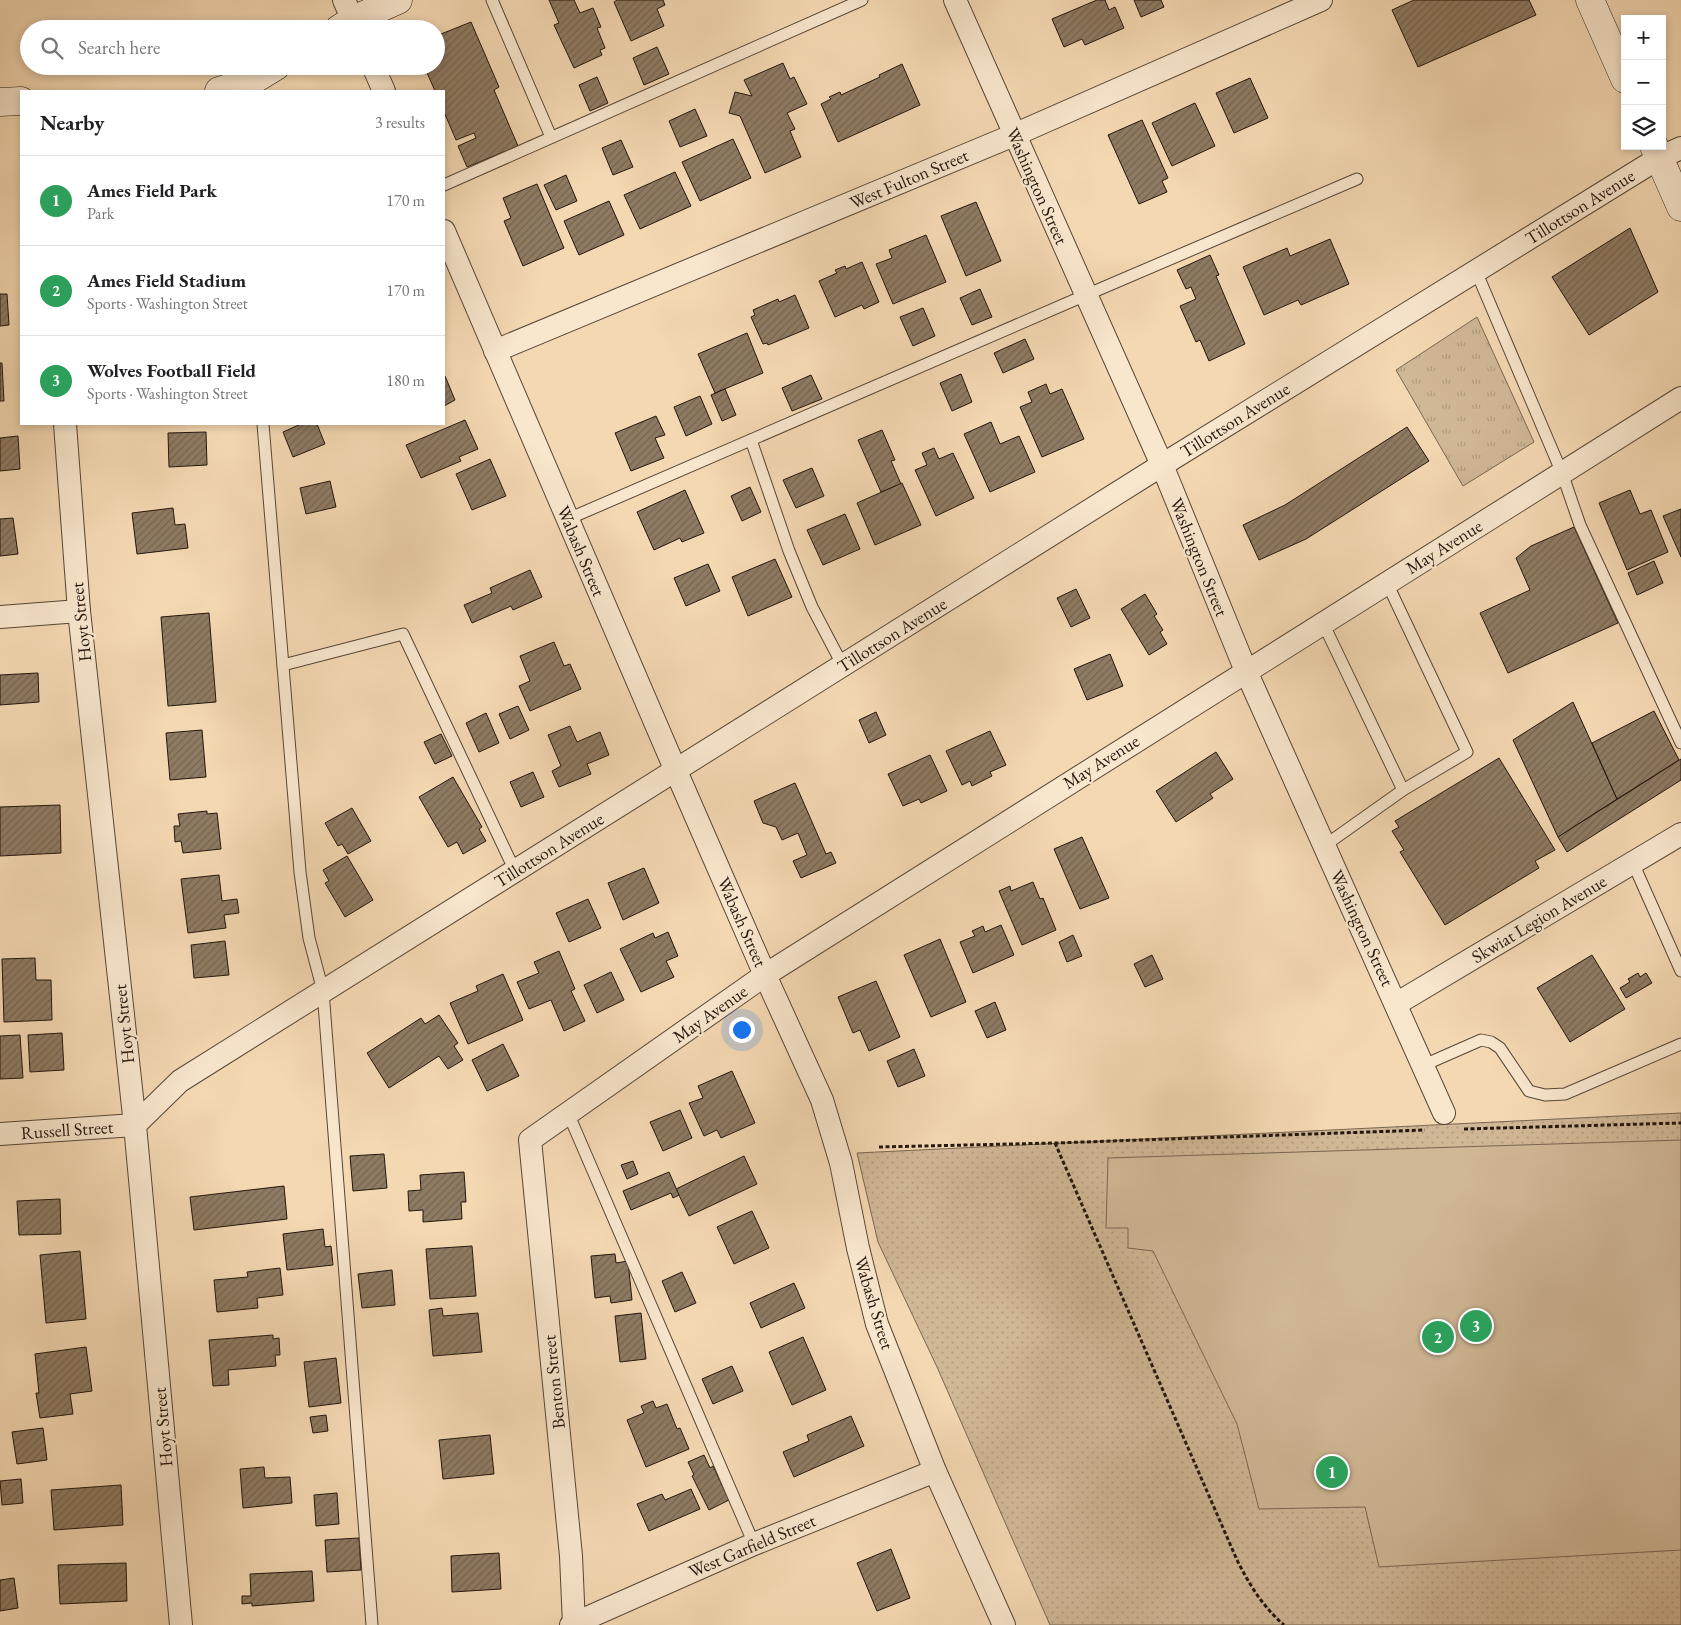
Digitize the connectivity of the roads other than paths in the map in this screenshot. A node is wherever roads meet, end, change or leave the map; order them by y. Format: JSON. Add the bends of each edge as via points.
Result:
{"nodes":[{"id":1,"x":398,"y":0,"type":"edge"},
{"id":2,"x":492,"y":0,"type":"edge"},
{"id":3,"x":862,"y":0,"type":"edge"},
{"id":4,"x":955,"y":0,"type":"edge"},
{"id":5,"x":1321,"y":0,"type":"edge"},
{"id":6,"x":1590,"y":0,"type":"edge"},
{"id":7,"x":348,"y":19,"type":"edge"},
{"id":8,"x":1621,"y":71,"type":"edge"},
{"id":9,"x":261,"y":75,"type":"edge"},
{"id":10,"x":377,"y":75,"type":"edge"},
{"id":11,"x":226,"y":90,"type":"edge"},
{"id":12,"x":384,"y":90,"type":"edge"},
{"id":13,"x":20,"y":101,"type":"edge"},
{"id":14,"x":0,"y":102,"type":"edge"},
{"id":15,"x":1014,"y":135,"type":"junction"},
{"id":16,"x":551,"y":137,"type":"junction"},
{"id":17,"x":1665,"y":151,"type":"edge"},
{"id":18,"x":1357,"y":179,"type":"dead end"},
{"id":19,"x":445,"y":185,"type":"edge"},
{"id":20,"x":1681,"y":207,"type":"edge"},
{"id":21,"x":445,"y":233,"type":"edge"},
{"id":22,"x":1476,"y":271,"type":"junction"},
{"id":23,"x":1086,"y":295,"type":"junction"},
{"id":24,"x":495,"y":351,"type":"junction"},
{"id":25,"x":1681,"y":398,"type":"edge"},
{"id":26,"x":65,"y":425,"type":"edge"},
{"id":27,"x":263,"y":425,"type":"edge"},
{"id":28,"x":751,"y":440,"type":"junction"},
{"id":29,"x":1162,"y":465,"type":"junction"},
{"id":30,"x":1562,"y":473,"type":"junction"},
{"id":31,"x":568,"y":519,"type":"junction"},
{"id":32,"x":1387,"y":583,"type":"junction"},
{"id":33,"x":79,"y":611,"type":"junction"},
{"id":34,"x":0,"y":617,"type":"edge"},
{"id":35,"x":1323,"y":623,"type":"junction"},
{"id":36,"x":283,"y":665,"type":"junction"},
{"id":37,"x":843,"y":666,"type":"junction"},
{"id":38,"x":1246,"y":671,"type":"junction"},
{"id":39,"x":1681,"y":743,"type":"edge"},
{"id":40,"x":676,"y":770,"type":"junction"},
{"id":41,"x":1403,"y":790,"type":"junction"},
{"id":42,"x":1681,"y":834,"type":"edge"},
{"id":43,"x":1324,"y":846,"type":"junction"},
{"id":44,"x":1633,"y":863,"type":"junction"},
{"id":45,"x":515,"y":871,"type":"junction"},
{"id":46,"x":1681,"y":971,"type":"edge"},
{"id":47,"x":766,"y":975,"type":"junction"},
{"id":48,"x":324,"y":991,"type":"junction"},
{"id":49,"x":1396,"y":1004,"type":"junction"},
{"id":50,"x":1681,"y":1044,"type":"edge"},
{"id":51,"x":1424,"y":1065,"type":"junction"},
{"id":52,"x":568,"y":1114,"type":"junction"},
{"id":53,"x":1452,"y":1121,"type":"road end"},
{"id":54,"x":135,"y":1125,"type":"junction"},
{"id":55,"x":0,"y":1134,"type":"edge"},
{"id":56,"x":530,"y":1140,"type":"joint"},
{"id":57,"x":935,"y":1471,"type":"junction"},
{"id":58,"x":754,"y":1544,"type":"junction"},
{"id":59,"x":181,"y":1625,"type":"edge"},
{"id":60,"x":372,"y":1625,"type":"edge"},
{"id":61,"x":573,"y":1625,"type":"edge"},
{"id":62,"x":1004,"y":1625,"type":"edge"}],
"edges":[{"from":1,"to":7,"type":"main road"},
{"from":2,"to":16,"type":"lane"},
{"from":3,"to":16,"type":"lane"},
{"from":4,"to":15,"type":"street","name":"Washington Street"},
{"from":5,"to":15,"type":"street","name":"West Fulton Street"},
{"from":6,"to":8,"type":"main road"},
{"from":9,"to":11,"type":"main road"},
{"from":10,"to":12,"type":"street"},
{"from":13,"to":14,"type":"main road"},
{"from":15,"to":23,"type":"street","name":"Washington Street"},
{"from":15,"to":24,"type":"street","name":"West Fulton Street"},
{"from":16,"to":19,"type":"lane"},
{"from":17,"to":20,"type":"main road"},
{"from":17,"to":22,"type":"street","name":"Tillottson Avenue"},
{"from":18,"to":23,"type":"lane"},
{"from":21,"to":24,"type":"street","name":"Wabash Street"},
{"from":22,"to":29,"type":"street","name":"Tillottson Avenue"},
{"from":22,"to":30,"type":"lane"},
{"from":23,"to":28,"type":"lane"},
{"from":23,"to":29,"type":"street","name":"Washington Street"},
{"from":24,"to":31,"type":"street","name":"Wabash Street"},
{"from":25,"to":30,"type":"street","name":"May Avenue"},
{"from":26,"to":33,"type":"street","name":"Hoyt Street"},
{"from":27,"to":36,"type":"lane"},
{"from":28,"to":31,"type":"lane"},
{"from":28,"to":37,"type":"lane","via":[[789,551],[812,607]]},
{"from":29,"to":37,"type":"street","name":"Tillottson Avenue"},
{"from":29,"to":38,"type":"street","name":"Washington Street"},
{"from":30,"to":32,"type":"street","name":"May Avenue"},
{"from":30,"to":39,"type":"lane","via":[[1580,525]]},
{"from":31,"to":40,"type":"street","name":"Wabash Street"},
{"from":32,"to":35,"type":"street","name":"May Avenue"},
{"from":32,"to":41,"type":"lane","via":[[1467,752]]},
{"from":33,"to":34,"type":"street"},
{"from":33,"to":54,"type":"street","name":"Hoyt Street"},
{"from":35,"to":38,"type":"street","name":"May Avenue"},
{"from":35,"to":41,"type":"lane"},
{"from":36,"to":45,"type":"lane","via":[[403,634]]},
{"from":36,"to":48,"type":"lane","via":[[300,872],[309,938]]},
{"from":37,"to":40,"type":"street","name":"Tillottson Avenue"},
{"from":38,"to":43,"type":"street","name":"Washington Street"},
{"from":38,"to":47,"type":"street","name":"May Avenue"},
{"from":40,"to":45,"type":"street","name":"Tillottson Avenue"},
{"from":40,"to":47,"type":"street","name":"Wabash Street"},
{"from":41,"to":43,"type":"lane"},
{"from":42,"to":44,"type":"street","name":"Skwiat Legion Avenue"},
{"from":43,"to":49,"type":"street","name":"Washington Street"},
{"from":44,"to":46,"type":"lane"},
{"from":44,"to":49,"type":"street","name":"Skwiat Legion Avenue"},
{"from":45,"to":48,"type":"street","name":"Tillottson Avenue"},
{"from":47,"to":52,"type":"street","name":"May Avenue"},
{"from":47,"to":57,"type":"street","name":"Wabash Street","via":[[822,1100],[841,1163],[877,1324]]},
{"from":48,"to":54,"type":"street","name":"Tillottson Avenue","via":[[180,1081]]},
{"from":48,"to":60,"type":"lane"},
{"from":49,"to":51,"type":"street","name":"Washington Street"},
{"from":50,"to":51,"type":"lane","via":[[1565,1094],[1545,1095],[1530,1091],[1500,1048],[1492,1042],[1481,1040]]},
{"from":51,"to":53,"type":"street","name":"Washington Street"},
{"from":52,"to":56,"type":"street","name":"May Avenue"},
{"from":52,"to":58,"type":"lane"},
{"from":54,"to":55,"type":"street","name":"Russell Street"},
{"from":54,"to":59,"type":"street","name":"Hoyt Street"},
{"from":56,"to":61,"type":"street","name":"Benton Street","via":[[571,1556]]},
{"from":57,"to":58,"type":"street","name":"West Garfield Street"},
{"from":57,"to":62,"type":"street","name":"Wabash Street"},
{"from":58,"to":61,"type":"street","name":"West Garfield Street"}]}
